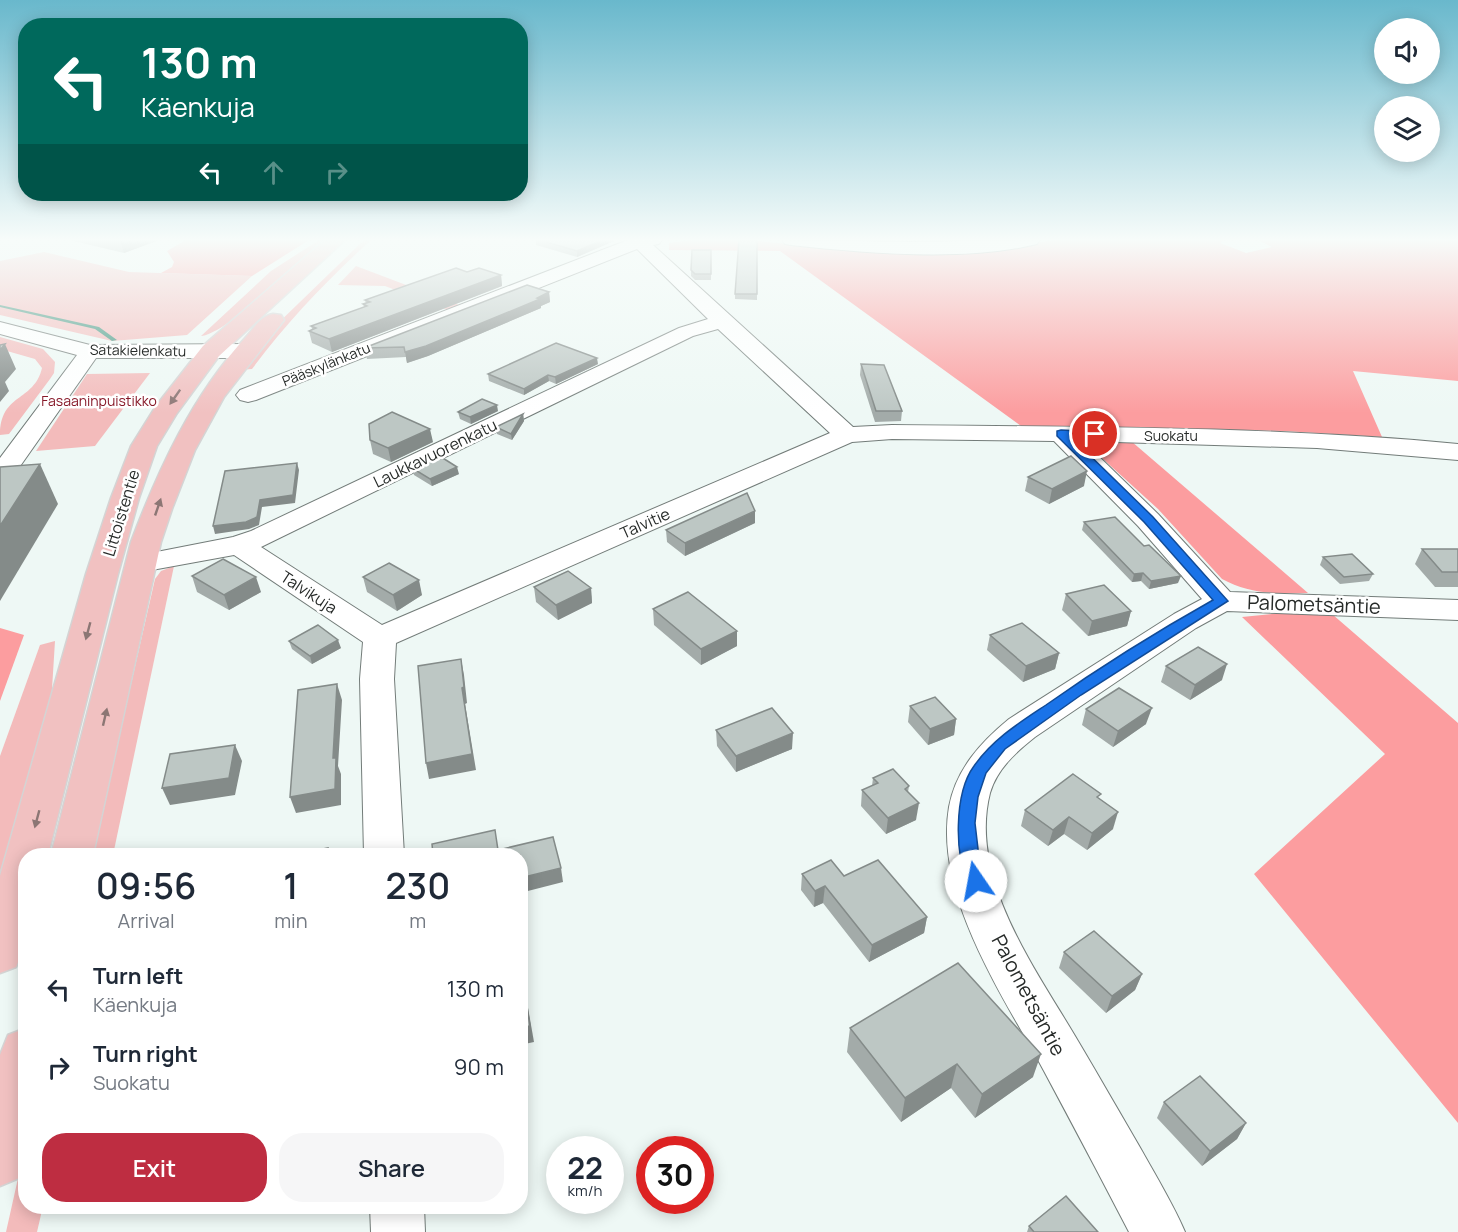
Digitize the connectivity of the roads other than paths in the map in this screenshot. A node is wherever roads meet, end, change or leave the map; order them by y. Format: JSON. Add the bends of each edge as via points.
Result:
{"nodes":[{"id":1,"x":271,"y":297,"type":"edge"},
{"id":2,"x":295,"y":297,"type":"edge"},
{"id":3,"x":498,"y":297,"type":"edge"},
{"id":4,"x":699,"y":297,"type":"edge"},
{"id":5,"x":722,"y":321,"type":"junction"},
{"id":6,"x":0,"y":328,"type":"edge"},
{"id":7,"x":211,"y":351,"type":"junction"},
{"id":8,"x":244,"y":351,"type":"junction"},
{"id":9,"x":90,"y":352,"type":"junction"},
{"id":10,"x":248,"y":395,"type":"dead end"},
{"id":11,"x":1061,"y":434,"type":"junction"},
{"id":12,"x":847,"y":435,"type":"junction"},
{"id":13,"x":1458,"y":452,"type":"edge"},
{"id":14,"x":0,"y":476,"type":"edge"},
{"id":15,"x":239,"y":545,"type":"junction"},
{"id":16,"x":141,"y":563,"type":"junction"},
{"id":17,"x":1221,"y":601,"type":"junction"},
{"id":18,"x":1458,"y":610,"type":"edge"},
{"id":19,"x":380,"y":638,"type":"junction"},
{"id":20,"x":29,"y":848,"type":"edge"},
{"id":21,"x":74,"y":848,"type":"edge"},
{"id":22,"x":384,"y":848,"type":"edge"},
{"id":23,"x":18,"y":889,"type":"edge"},
{"id":24,"x":0,"y":953,"type":"edge"},
{"id":25,"x":18,"y":1085,"type":"edge"},
{"id":26,"x":0,"y":1159,"type":"edge"},
{"id":27,"x":397,"y":1214,"type":"edge"},
{"id":28,"x":398,"y":1232,"type":"edge"},
{"id":29,"x":1158,"y":1232,"type":"edge"}],
"edges":[{"from":1,"to":7,"type":"main road","name":"Littoistentie"},
{"from":2,"to":8,"type":"main road","name":"Littoistentie"},
{"from":3,"to":10,"type":"street","name":"Pääskylänkatu"},
{"from":4,"to":5,"type":"street"},
{"from":5,"to":12,"type":"street"},
{"from":5,"to":15,"type":"street","name":"Laukkavuorenkatu","via":[[686,332]]},
{"from":6,"to":9,"type":"street","name":"Satakielenkatu"},
{"from":7,"to":8,"type":"street","name":"Satakielenkatu"},
{"from":7,"to":9,"type":"street","name":"Satakielenkatu"},
{"from":7,"to":20,"type":"main road","name":"Littoistentie","one_way":true,"via":[[165,411],[135,468],[102,574]]},
{"from":16,"to":8,"type":"main road","name":"Littoistentie","one_way":true,"via":[[178,456],[198,417]]},
{"from":9,"to":14,"type":"street"},
{"from":11,"to":12,"type":"street","name":"Suokatu"},
{"from":11,"to":13,"type":"street","name":"Suokatu","via":[[1293,438]]},
{"from":11,"to":17,"type":"street","via":[[1148,520]]},
{"from":12,"to":19,"type":"street","name":"Talvitie"},
{"from":15,"to":16,"type":"street","name":"Laukkavuorenkatu"},
{"from":15,"to":19,"type":"street","name":"Talvikuja"},
{"from":21,"to":16,"type":"main road","name":"Littoistentie","one_way":true},
{"from":17,"to":18,"type":"street","name":"Palometsäntie"},
{"from":17,"to":29,"type":"street","name":"Palometsäntie","via":[[1075,691],[1000,745],[978,771],[967,823],[971,866],[985,912]]},
{"from":19,"to":22,"type":"street","via":[[377,679]]},
{"from":23,"to":24,"type":"main road"},
{"from":25,"to":26,"type":"main road"},
{"from":27,"to":28,"type":"street"}]}
